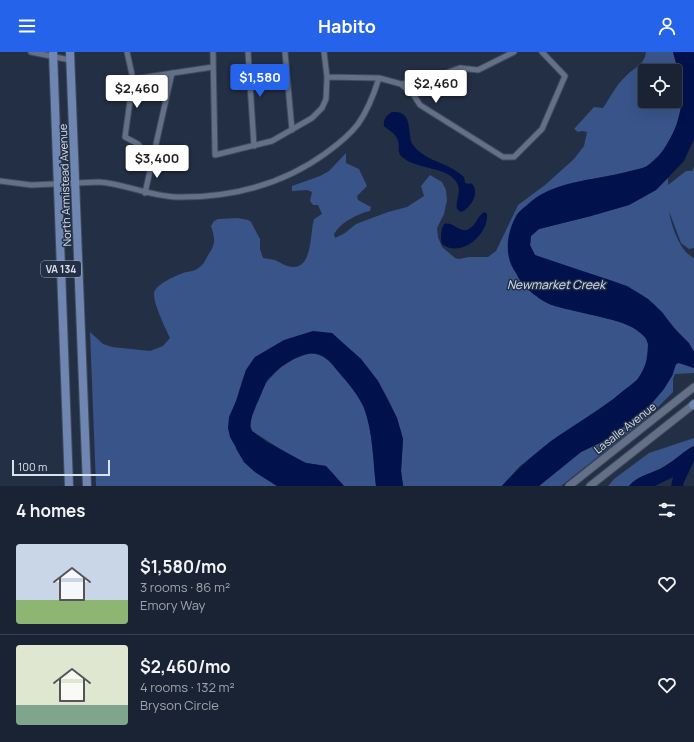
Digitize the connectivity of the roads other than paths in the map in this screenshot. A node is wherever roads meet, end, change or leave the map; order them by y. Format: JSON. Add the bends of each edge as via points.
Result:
{"nodes":[{"id":1,"x":31,"y":52,"type":"edge"},
{"id":2,"x":127,"y":52,"type":"edge"},
{"id":3,"x":213,"y":52,"type":"edge"},
{"id":4,"x":248,"y":52,"type":"edge"},
{"id":5,"x":285,"y":52,"type":"edge"},
{"id":6,"x":324,"y":52,"type":"edge"},
{"id":7,"x":514,"y":52,"type":"edge"},
{"id":8,"x":542,"y":52,"type":"edge"},
{"id":9,"x":53,"y":54,"type":"edge"},
{"id":10,"x":70,"y":56,"type":"edge"},
{"id":11,"x":213,"y":67,"type":"junction"},
{"id":12,"x":172,"y":73,"type":"junction"},
{"id":13,"x":327,"y":77,"type":"junction"},
{"id":14,"x":379,"y":78,"type":"junction"},
{"id":15,"x":133,"y":79,"type":"junction"},
{"id":16,"x":401,"y":84,"type":"junction"},
{"id":17,"x":292,"y":130,"type":"junction"},
{"id":18,"x":254,"y":146,"type":"junction"},
{"id":19,"x":152,"y":162,"type":"junction"},
{"id":20,"x":0,"y":181,"type":"edge"},
{"id":21,"x":76,"y":183,"type":"junction"},
{"id":22,"x":57,"y":184,"type":"junction"},
{"id":23,"x":145,"y":193,"type":"junction"},
{"id":24,"x":694,"y":387,"type":"edge"},
{"id":25,"x":694,"y":404,"type":"edge"},
{"id":26,"x":69,"y":486,"type":"edge"},
{"id":27,"x":87,"y":486,"type":"edge"},
{"id":28,"x":569,"y":486,"type":"edge"},
{"id":29,"x":590,"y":486,"type":"edge"}],
"edges":[{"from":1,"to":9,"type":"street"},
{"from":2,"to":15,"type":"street"},
{"from":3,"to":11,"type":"street"},
{"from":4,"to":18,"type":"street"},
{"from":5,"to":17,"type":"street"},
{"from":6,"to":13,"type":"street"},
{"from":7,"to":16,"type":"street","via":[[478,70],[460,68],[420,82]]},
{"from":8,"to":16,"type":"street","via":[[564,76],[542,129],[514,158],[504,157],[420,105],[413,94]]},
{"from":9,"to":10,"type":"street"},
{"from":9,"to":22,"type":"main road","name":"North Armistead Avenue","number":"VA 134"},
{"from":10,"to":21,"type":"main road","name":"North Armistead Avenue","number":"VA 134"},
{"from":11,"to":12,"type":"street"},
{"from":11,"to":18,"type":"street","via":[[214,155]]},
{"from":12,"to":15,"type":"street"},
{"from":12,"to":19,"type":"street"},
{"from":13,"to":14,"type":"street"},
{"from":13,"to":17,"type":"street","via":[[326,99],[322,108],[312,118]]},
{"from":14,"to":16,"type":"street"},
{"from":14,"to":23,"type":"street","via":[[364,115],[349,134],[315,161],[286,177],[253,189],[231,193],[176,197]]},
{"from":15,"to":19,"type":"street","via":[[125,137],[138,144]]},
{"from":17,"to":18,"type":"street"},
{"from":19,"to":23,"type":"street"},
{"from":20,"to":22,"type":"street"},
{"from":21,"to":22,"type":"street"},
{"from":21,"to":23,"type":"street","via":[[109,183]]},
{"from":21,"to":27,"type":"main road","name":"North Armistead Avenue","number":"VA 134"},
{"from":22,"to":26,"type":"main road","name":"North Armistead Avenue","number":"VA 134"},
{"from":24,"to":28,"type":"main road","name":"Lasalle Avenue"},
{"from":25,"to":29,"type":"main road"}]}
